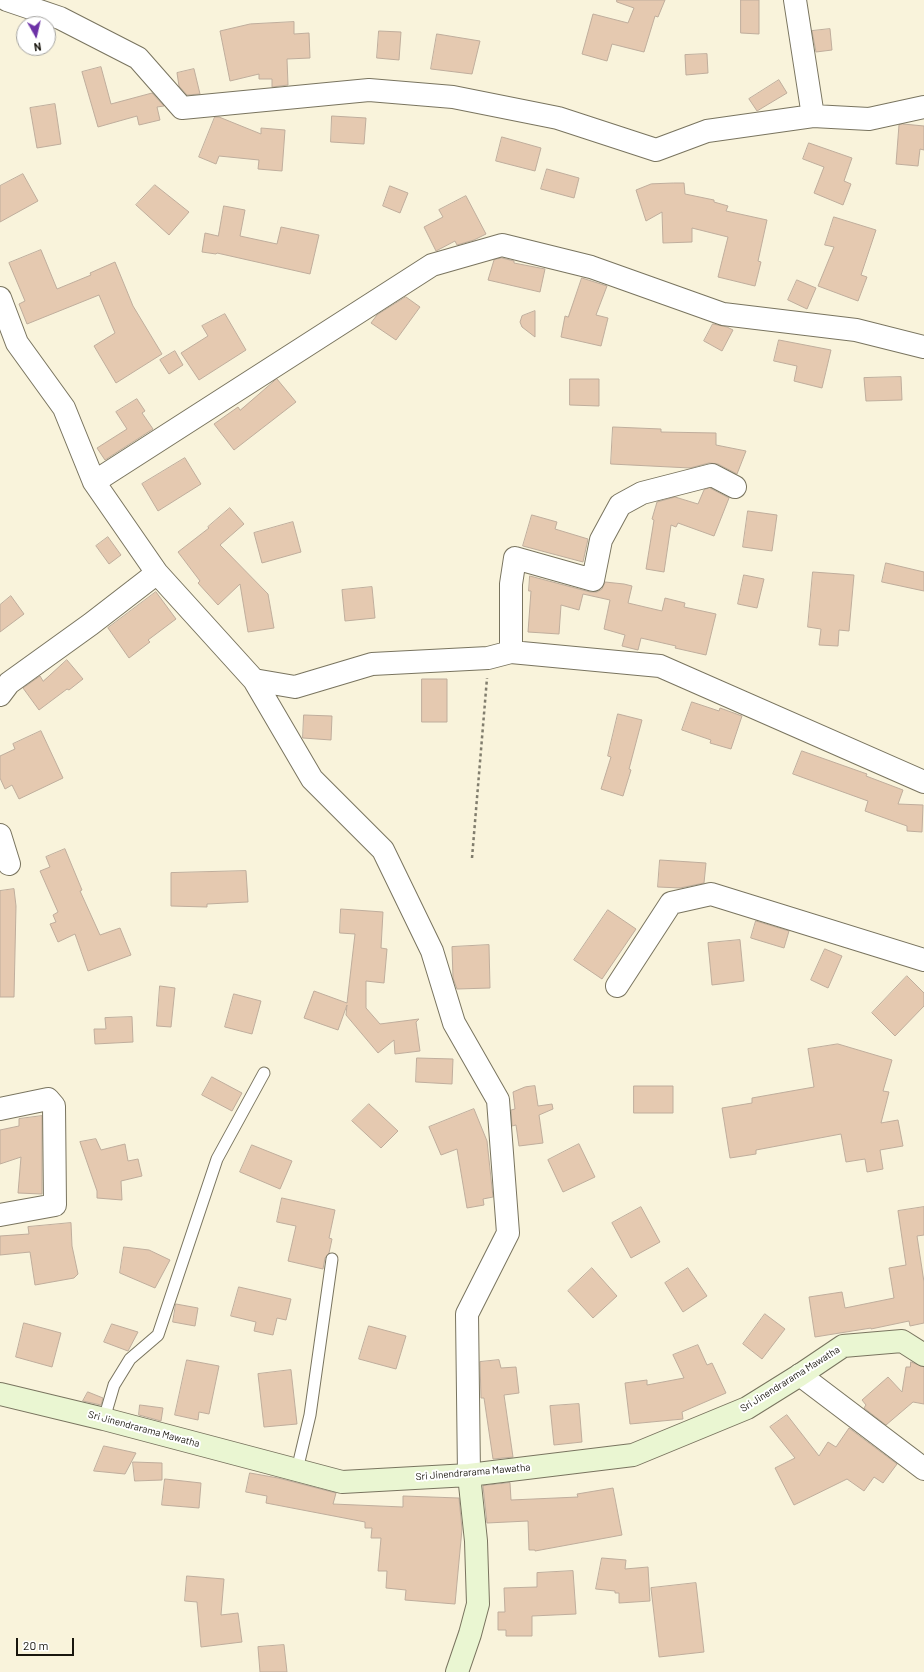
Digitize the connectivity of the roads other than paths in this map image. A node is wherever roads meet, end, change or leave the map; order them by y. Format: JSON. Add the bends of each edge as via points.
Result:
{"nodes":[{"id":1,"x":7,"y":0,"type":"edge"},
{"id":2,"x":795,"y":0,"type":"edge"},
{"id":3,"x":924,"y":107,"type":"edge"},
{"id":4,"x":813,"y":116,"type":"junction"},
{"id":5,"x":0,"y":298,"type":"edge"},
{"id":6,"x":924,"y":347,"type":"edge"},
{"id":7,"x":94,"y":482,"type":"junction"},
{"id":8,"x":735,"y":487,"type":"dead end"},
{"id":9,"x":157,"y":573,"type":"junction"},
{"id":10,"x":511,"y":652,"type":"junction"},
{"id":11,"x":254,"y":680,"type":"junction"},
{"id":12,"x":0,"y":695,"type":"edge"},
{"id":13,"x":924,"y":782,"type":"edge"},
{"id":14,"x":0,"y":835,"type":"edge"},
{"id":15,"x":9,"y":864,"type":"dead end"},
{"id":16,"x":924,"y":960,"type":"edge"},
{"id":17,"x":617,"y":986,"type":"dead end"},
{"id":18,"x":264,"y":1073,"type":"dead end"},
{"id":19,"x":0,"y":1109,"type":"edge"},
{"id":20,"x":0,"y":1215,"type":"edge"},
{"id":21,"x":332,"y":1259,"type":"dead end"},
{"id":22,"x":924,"y":1355,"type":"edge"},
{"id":23,"x":800,"y":1375,"type":"junction"},
{"id":24,"x":0,"y":1394,"type":"edge"},
{"id":25,"x":104,"y":1419,"type":"junction"},
{"id":26,"x":924,"y":1469,"type":"edge"},
{"id":27,"x":297,"y":1470,"type":"junction"},
{"id":28,"x":469,"y":1475,"type":"junction"},
{"id":29,"x":457,"y":1672,"type":"edge"}],
"edges":[{"from":1,"to":4,"type":"street","via":[[60,18],[138,58],[182,108],[376,91],[453,98],[558,118],[656,150],[707,131]]},
{"from":2,"to":4,"type":"street"},
{"from":3,"to":4,"type":"street","via":[[868,119]]},
{"from":5,"to":7,"type":"street","via":[[17,343],[64,408]]},
{"from":6,"to":7,"type":"street","via":[[856,330],[723,314],[591,267],[502,245],[432,265]]},
{"from":7,"to":9,"type":"street"},
{"from":8,"to":10,"type":"street","via":[[712,475],[642,493],[620,505],[601,540],[592,580],[515,558],[511,584]]},
{"from":9,"to":11,"type":"street"},
{"from":9,"to":12,"type":"street","via":[[92,624],[9,683]]},
{"from":10,"to":11,"type":"street","via":[[488,658],[372,664],[295,687]]},
{"from":10,"to":13,"type":"street","via":[[660,666]]},
{"from":11,"to":28,"type":"street","via":[[312,779],[383,850],[432,951],[454,1022],[498,1100],[508,1233],[467,1314]]},
{"from":14,"to":15,"type":"street"},
{"from":16,"to":17,"type":"street","via":[[711,894],[671,903]]},
{"from":18,"to":25,"type":"lane","via":[[217,1159],[158,1335],[130,1359],[114,1385]]},
{"from":19,"to":20,"type":"street","via":[[48,1099],[54,1106],[55,1205]]},
{"from":21,"to":27,"type":"lane","via":[[310,1415]]},
{"from":22,"to":23,"type":"main road","name":"Sri Jinendrarama Mawatha","via":[[902,1341],[843,1346]]},
{"from":23,"to":26,"type":"street"},
{"from":23,"to":28,"type":"main road","name":"Sri Jinendrarama Mawatha","via":[[747,1408],[633,1455]]},
{"from":24,"to":25,"type":"main road","name":"Sri Jinendrarama Mawatha"},
{"from":25,"to":27,"type":"main road","name":"Sri Jinendrarama Mawatha"},
{"from":27,"to":28,"type":"main road","name":"Sri Jinendrarama Mawatha","via":[[342,1482]]},
{"from":28,"to":29,"type":"main road","via":[[476,1541],[478,1604]]}]}
